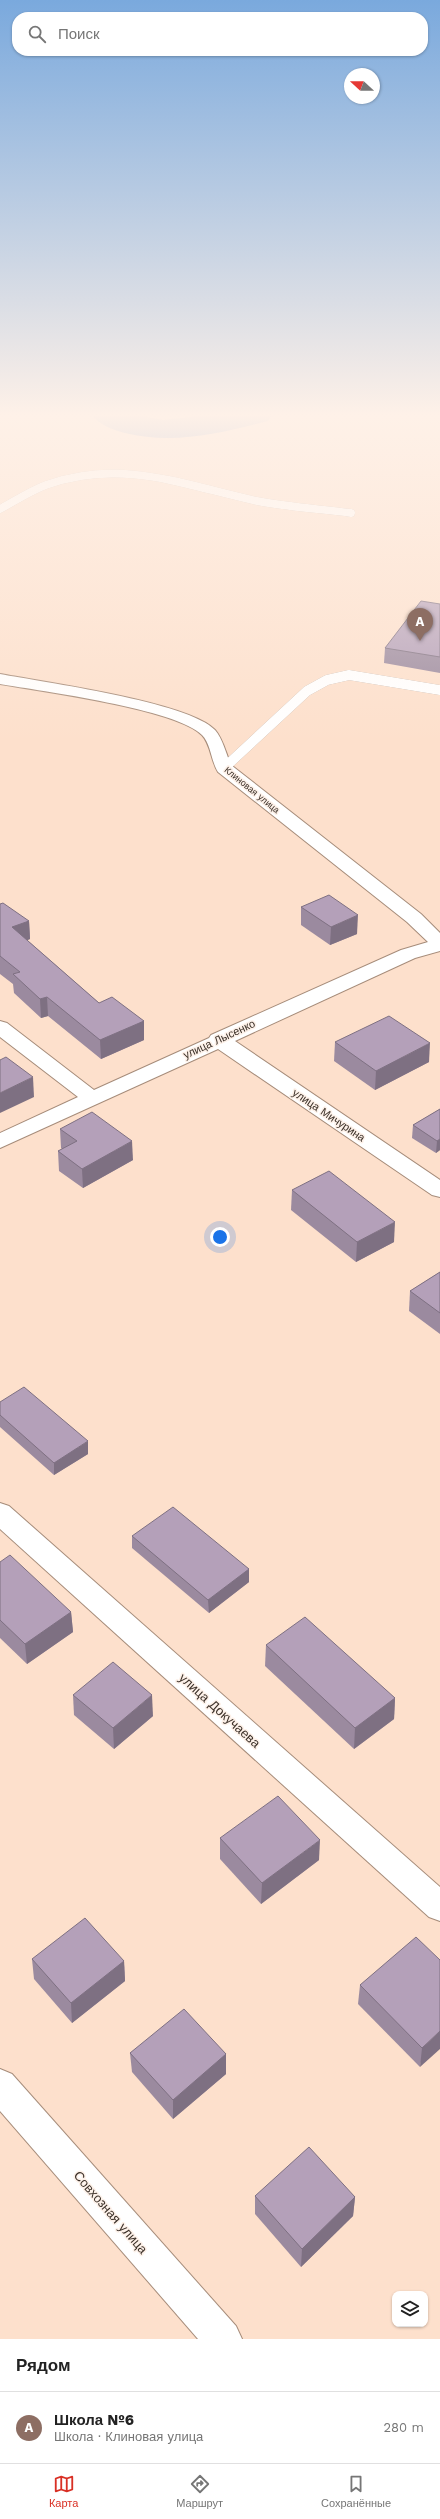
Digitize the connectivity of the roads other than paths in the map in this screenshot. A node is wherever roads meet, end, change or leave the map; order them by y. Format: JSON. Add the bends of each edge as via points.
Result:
{"nodes":[{"id":1,"x":0,"y":679,"type":"edge"},
{"id":2,"x":440,"y":690,"type":"edge"},
{"id":3,"x":224,"y":768,"type":"junction"},
{"id":4,"x":440,"y":944,"type":"edge"},
{"id":5,"x":0,"y":1027,"type":"edge"},
{"id":6,"x":218,"y":1039,"type":"junction"},
{"id":7,"x":92,"y":1098,"type":"junction"},
{"id":8,"x":0,"y":1141,"type":"edge"},
{"id":9,"x":440,"y":1190,"type":"edge"},
{"id":10,"x":0,"y":1513,"type":"edge"},
{"id":11,"x":440,"y":1907,"type":"edge"},
{"id":12,"x":0,"y":2086,"type":"edge"},
{"id":13,"x":223,"y":2339,"type":"edge"}],
"edges":[{"from":1,"to":3,"type":"street","name":"Клиновая улица","via":[[164,711],[193,721],[209,733]]},
{"from":2,"to":3,"type":"lane","via":[[349,675],[327,680],[307,691]]},
{"from":3,"to":4,"type":"street","name":"Клиновая улица","via":[[414,918]]},
{"from":4,"to":6,"type":"street","name":"улица Лысенко","via":[[408,954]]},
{"from":5,"to":7,"type":"street"},
{"from":6,"to":7,"type":"street","name":"улица Лысенко"},
{"from":6,"to":9,"type":"street","name":"улица Мичурина"},
{"from":7,"to":8,"type":"street","name":"улица Лысенко"},
{"from":10,"to":11,"type":"street","name":"улица Докучаева"},
{"from":12,"to":13,"type":"street","name":"Совхозная улица"}]}
